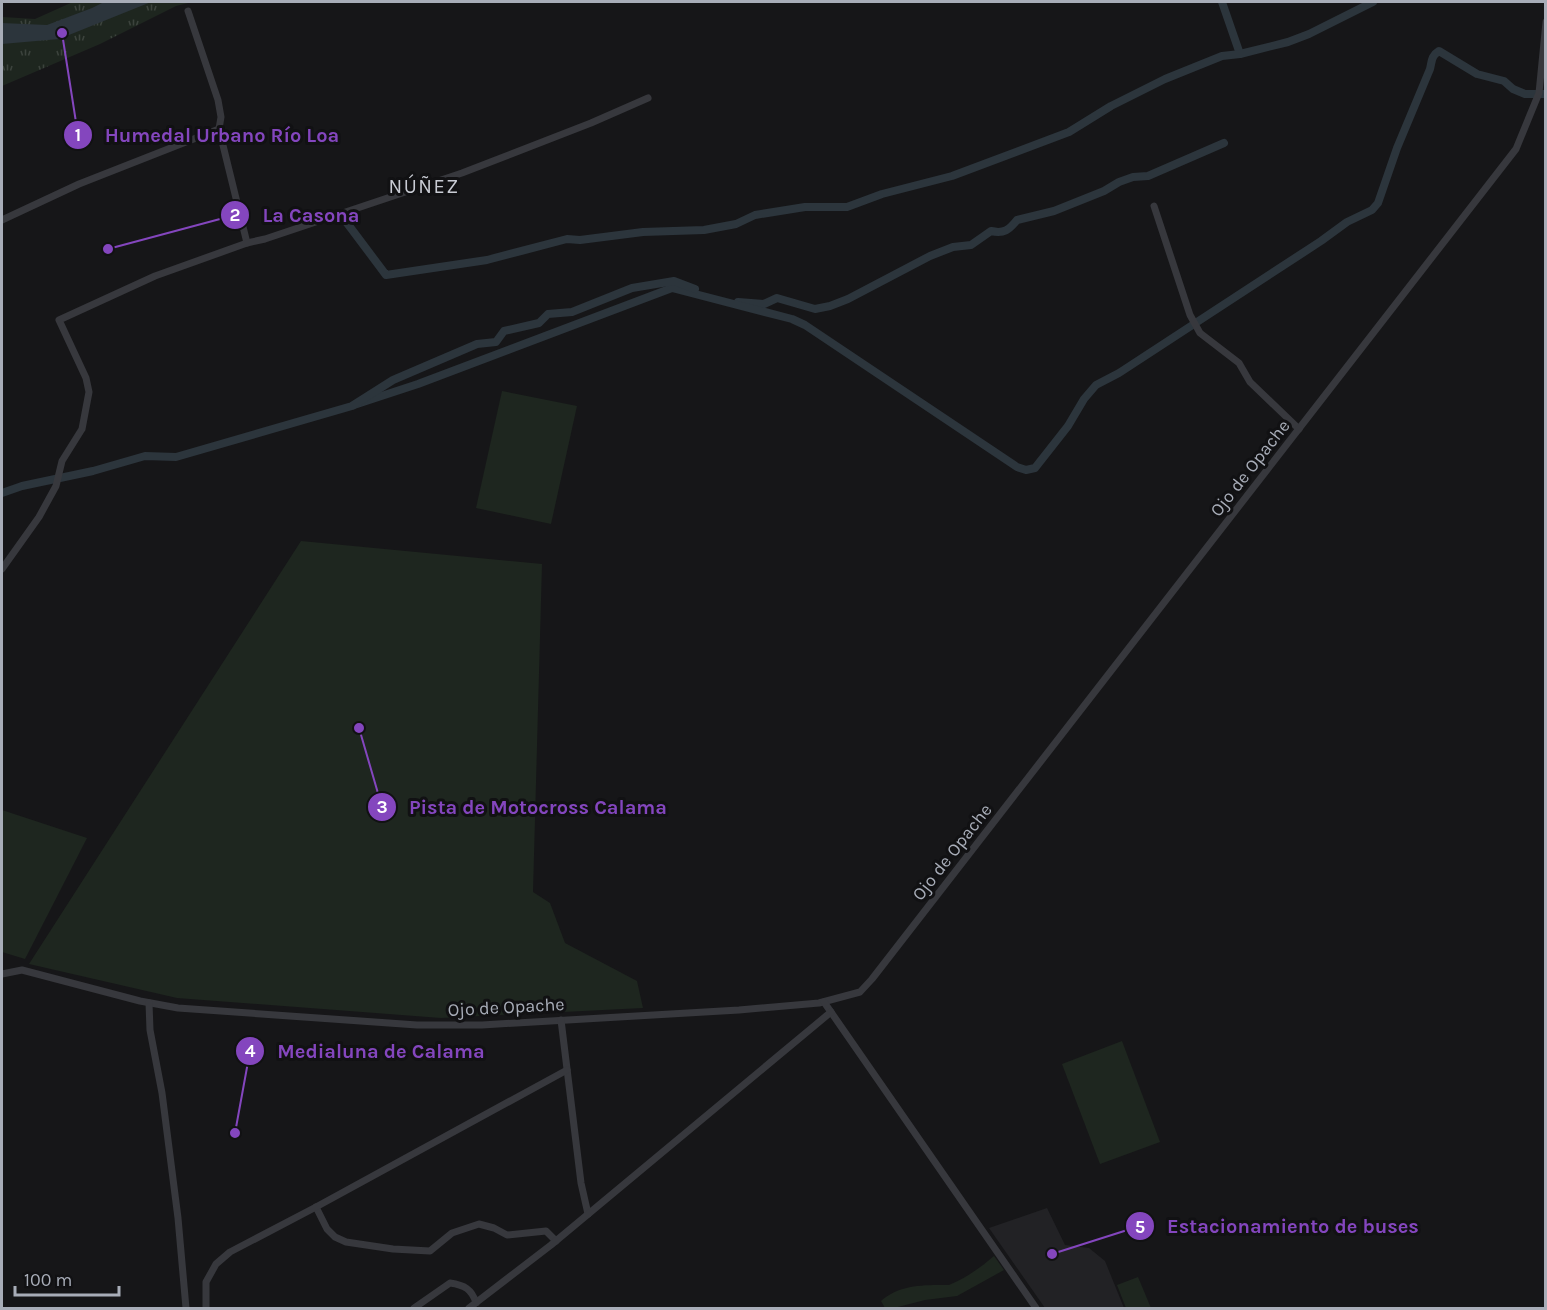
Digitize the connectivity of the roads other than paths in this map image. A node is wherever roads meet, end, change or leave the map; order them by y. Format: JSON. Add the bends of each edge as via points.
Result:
{"nodes":[{"id":1,"x":188,"y":11,"type":"dead end"},
{"id":2,"x":1545,"y":22,"type":"edge"},
{"id":3,"x":648,"y":98,"type":"dead end"},
{"id":4,"x":1536,"y":104,"type":"junction"},
{"id":5,"x":1545,"y":105,"type":"edge"},
{"id":6,"x":219,"y":129,"type":"junction"},
{"id":7,"x":1154,"y":206,"type":"dead end"},
{"id":8,"x":2,"y":220,"type":"edge"},
{"id":9,"x":247,"y":243,"type":"junction"},
{"id":10,"x":1299,"y":429,"type":"junction"},
{"id":11,"x":2,"y":569,"type":"edge"},
{"id":12,"x":2,"y":974,"type":"edge"},
{"id":13,"x":149,"y":1002,"type":"junction"},
{"id":14,"x":824,"y":1002,"type":"junction"},
{"id":15,"x":831,"y":1012,"type":"junction"},
{"id":16,"x":561,"y":1020,"type":"junction"},
{"id":17,"x":567,"y":1070,"type":"junction"},
{"id":18,"x":316,"y":1207,"type":"junction"},
{"id":19,"x":588,"y":1214,"type":"junction"},
{"id":20,"x":556,"y":1240,"type":"junction"},
{"id":21,"x":476,"y":1303,"type":"junction"},
{"id":22,"x":186,"y":1308,"type":"edge"},
{"id":23,"x":206,"y":1308,"type":"edge"},
{"id":24,"x":414,"y":1308,"type":"edge"},
{"id":25,"x":469,"y":1308,"type":"edge"},
{"id":26,"x":1036,"y":1308,"type":"edge"}],
"edges":[{"from":1,"to":6,"type":"street","via":[[218,100]]},
{"from":2,"to":4,"type":"street","name":"Ojo de Opache"},
{"from":3,"to":9,"type":"street","via":[[462,173]]},
{"from":4,"to":5,"type":"street"},
{"from":4,"to":10,"type":"street","name":"Ojo de Opache","via":[[1516,149]]},
{"from":6,"to":8,"type":"street","via":[[79,184]]},
{"from":6,"to":9,"type":"street"},
{"from":7,"to":10,"type":"street","via":[[1194,324],[1239,363],[1250,382]]},
{"from":9,"to":11,"type":"street","via":[[155,276],[59,320],[89,392],[82,429],[62,461],[56,486],[39,517]]},
{"from":10,"to":14,"type":"street","name":"Ojo de Opache","via":[[872,979],[860,992]]},
{"from":12,"to":13,"type":"street","name":"Ojo de Opache","via":[[22,970]]},
{"from":13,"to":16,"type":"street","name":"Ojo de Opache","via":[[178,1008],[417,1025]]},
{"from":13,"to":22,"type":"street"},
{"from":14,"to":15,"type":"street"},
{"from":14,"to":16,"type":"street","name":"Ojo de Opache"},
{"from":15,"to":19,"type":"street"},
{"from":15,"to":26,"type":"street"},
{"from":16,"to":17,"type":"street"},
{"from":17,"to":18,"type":"street"},
{"from":17,"to":19,"type":"street"},
{"from":18,"to":20,"type":"street","via":[[335,1238],[393,1249],[430,1251],[452,1233],[479,1224],[507,1235],[546,1231]]},
{"from":18,"to":23,"type":"street","via":[[230,1252],[216,1264],[206,1282]]},
{"from":19,"to":20,"type":"street"},
{"from":20,"to":21,"type":"street"},
{"from":21,"to":24,"type":"street","via":[[470,1290],[450,1283]]},
{"from":21,"to":25,"type":"street"}]}
